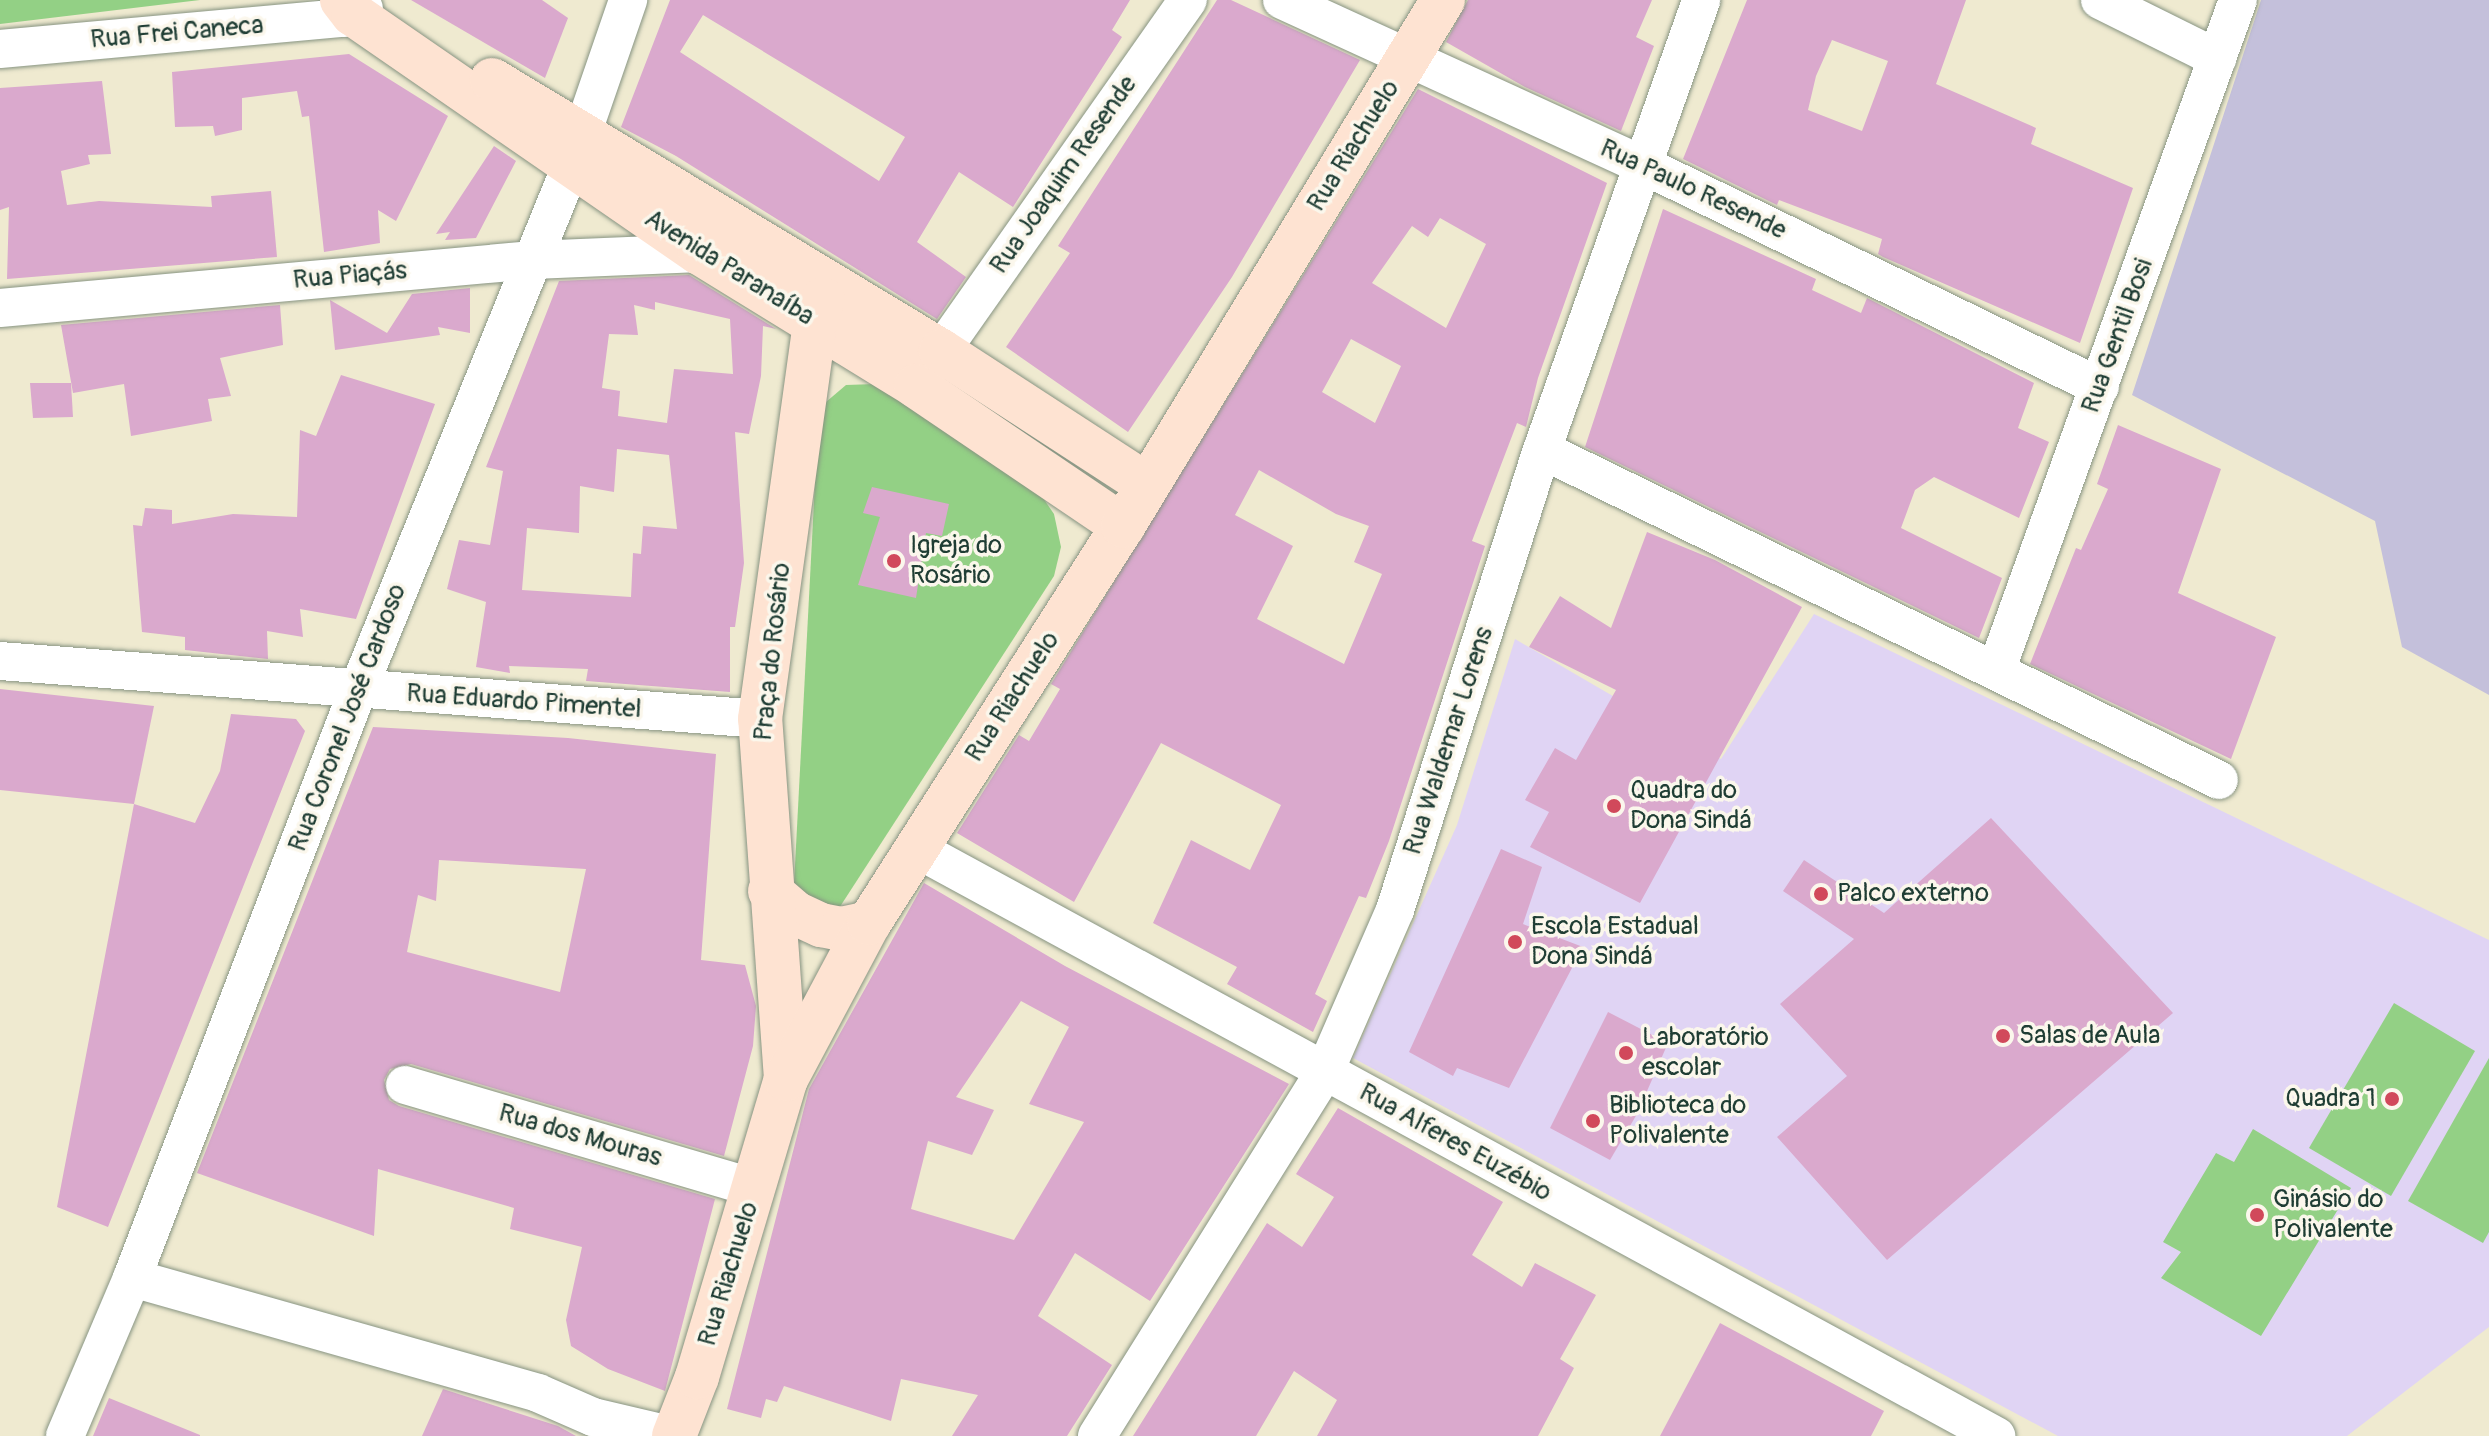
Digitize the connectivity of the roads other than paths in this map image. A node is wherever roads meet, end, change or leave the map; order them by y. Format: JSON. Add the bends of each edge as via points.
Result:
{"nodes":[{"id":1,"x":628,"y":0,"type":"edge"},
{"id":2,"x":1188,"y":0,"type":"edge"},
{"id":3,"x":1282,"y":0,"type":"edge"},
{"id":4,"x":1443,"y":0,"type":"edge"},
{"id":5,"x":1701,"y":0,"type":"edge"},
{"id":6,"x":2100,"y":0,"type":"edge"},
{"id":7,"x":2238,"y":0,"type":"edge"},
{"id":8,"x":350,"y":6,"type":"edge"},
{"id":9,"x":0,"y":49,"type":"edge"},
{"id":10,"x":2217,"y":58,"type":"junction"},
{"id":11,"x":1407,"y":61,"type":"junction"},
{"id":12,"x":577,"y":149,"type":"junction"},
{"id":13,"x":1643,"y":165,"type":"junction"},
{"id":14,"x":700,"y":253,"type":"junction"},
{"id":15,"x":533,"y":260,"type":"junction"},
{"id":16,"x":822,"y":302,"type":"junction"},
{"id":17,"x":0,"y":308,"type":"edge"},
{"id":18,"x":941,"y":351,"type":"junction"},
{"id":19,"x":916,"y":386,"type":"junction"},
{"id":20,"x":2100,"y":387,"type":"junction"},
{"id":21,"x":1542,"y":450,"type":"junction"},
{"id":22,"x":1146,"y":484,"type":"junction"},
{"id":23,"x":1123,"y":526,"type":"junction"},
{"id":24,"x":0,"y":661,"type":"edge"},
{"id":25,"x":1996,"y":671,"type":"junction"},
{"id":26,"x":358,"y":690,"type":"junction"},
{"id":27,"x":760,"y":719,"type":"junction"},
{"id":28,"x":2219,"y":780,"type":"dead end"},
{"id":29,"x":915,"y":848,"type":"junction"},
{"id":30,"x":770,"y":891,"type":"junction"},
{"id":31,"x":869,"y":923,"type":"junction"},
{"id":32,"x":1325,"y":1071,"type":"junction"},
{"id":33,"x":786,"y":1079,"type":"junction"},
{"id":34,"x":405,"y":1085,"type":"dead end"},
{"id":35,"x":755,"y":1188,"type":"junction"},
{"id":36,"x":132,"y":1278,"type":"junction"},
{"id":37,"x":65,"y":1436,"type":"edge"},
{"id":38,"x":674,"y":1436,"type":"edge"},
{"id":39,"x":1097,"y":1436,"type":"edge"},
{"id":40,"x":1996,"y":1436,"type":"edge"}],
"edges":[{"from":1,"to":12,"type":"street","name":"Rua Coronel José Cardoso"},
{"from":2,"to":18,"type":"street","name":"Rua Joaquim Resende"},
{"from":3,"to":11,"type":"street","name":"Rua Paulo Resende"},
{"from":4,"to":11,"type":"main road","name":"Rua Riachuelo"},
{"from":5,"to":13,"type":"street","name":"Rua Waldemar Lorens"},
{"from":6,"to":10,"type":"street"},
{"from":7,"to":10,"type":"street","name":"Rua Gentil Bosi"},
{"from":8,"to":9,"type":"street","name":"Rua Frei Caneca"},
{"from":8,"to":12,"type":"main road","name":"Avenida Paranaíba"},
{"from":10,"to":20,"type":"street","name":"Rua Gentil Bosi"},
{"from":11,"to":13,"type":"street","name":"Rua Paulo Resende"},
{"from":11,"to":22,"type":"main road","name":"Rua Riachuelo"},
{"from":12,"to":14,"type":"main road","name":"Avenida Paranaíba"},
{"from":12,"to":15,"type":"street","name":"Rua Coronel José Cardoso"},
{"from":12,"to":16,"type":"main road","name":"Avenida Paranaíba"},
{"from":13,"to":20,"type":"street","name":"Rua Paulo Resende"},
{"from":13,"to":21,"type":"street","name":"Rua Waldemar Lorens"},
{"from":14,"to":15,"type":"street","name":"Rua Piaçás"},
{"from":14,"to":16,"type":"main road","name":"Avenida Paranaíba"},
{"from":15,"to":17,"type":"street","name":"Rua Piaçás"},
{"from":15,"to":26,"type":"street","name":"Rua Coronel José Cardoso"},
{"from":16,"to":18,"type":"main road","name":"Avenida Paranaíba"},
{"from":16,"to":19,"type":"main road","name":"Avenida Paranaíba"},
{"from":16,"to":27,"type":"main road","name":"Praça do Rosário"},
{"from":18,"to":19,"type":"street","name":"Rua Joaquim Resende"},
{"from":18,"to":22,"type":"main road","name":"Avenida Paranaíba"},
{"from":19,"to":23,"type":"main road","name":"Avenida Paranaíba"},
{"from":20,"to":25,"type":"street","name":"Rua Gentil Bosi"},
{"from":21,"to":25,"type":"street"},
{"from":21,"to":32,"type":"street","name":"Rua Waldemar Lorens","via":[[1395,910]]},
{"from":22,"to":23,"type":"main road","name":"Rua Riachuelo"},
{"from":23,"to":29,"type":"main road","name":"Rua Riachuelo"},
{"from":24,"to":26,"type":"street","name":"Rua Eduardo Pimentel"},
{"from":25,"to":28,"type":"street"},
{"from":26,"to":27,"type":"street","name":"Rua Eduardo Pimentel"},
{"from":26,"to":36,"type":"street","name":"Rua Coronel José Cardoso"},
{"from":27,"to":30,"type":"main road","name":"Praça do Rosário"},
{"from":29,"to":31,"type":"main road","name":"Rua Riachuelo"},
{"from":29,"to":32,"type":"street","name":"Rua Alferes Euzébio"},
{"from":30,"to":31,"type":"main road","via":[[795,913],[821,925],[841,929]]},
{"from":30,"to":33,"type":"main road","name":"Praça do Rosário"},
{"from":31,"to":33,"type":"main road","name":"Rua Riachuelo"},
{"from":32,"to":39,"type":"street","name":"Rua Waldemar Lorens"},
{"from":32,"to":40,"type":"street","name":"Rua Alferes Euzébio"},
{"from":33,"to":35,"type":"main road","name":"Rua Riachuelo"},
{"from":34,"to":35,"type":"street","name":"Rua dos Mouras"},
{"from":35,"to":38,"type":"main road","name":"Rua Riachuelo"},
{"from":36,"to":37,"type":"street","name":"Rua Coronel José Cardoso"},
{"from":36,"to":38,"type":"street","via":[[538,1393],[593,1417]]}]}
